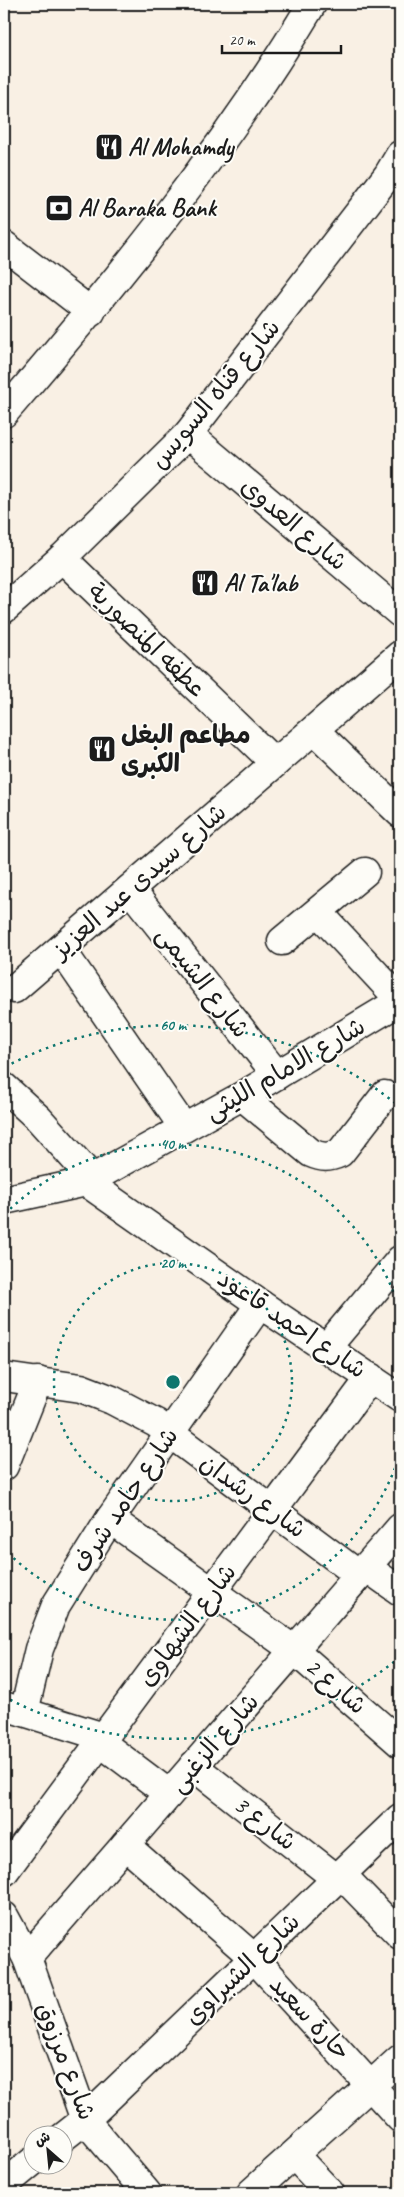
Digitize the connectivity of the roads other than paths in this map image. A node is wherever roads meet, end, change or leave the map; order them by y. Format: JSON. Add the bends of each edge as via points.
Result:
{"nodes":[{"id":1,"x":312,"y":4,"type":"edge"},
{"id":2,"x":396,"y":170,"type":"edge"},
{"id":3,"x":4,"y":245,"type":"edge"},
{"id":4,"x":91,"y":312,"type":"junction"},
{"id":5,"x":4,"y":413,"type":"edge"},
{"id":6,"x":188,"y":434,"type":"junction"},
{"id":7,"x":62,"y":558,"type":"junction"},
{"id":8,"x":4,"y":609,"type":"edge"},
{"id":9,"x":400,"y":613,"type":"edge"},
{"id":10,"x":400,"y":655,"type":"edge"},
{"id":11,"x":314,"y":730,"type":"junction"},
{"id":12,"x":275,"y":763,"type":"junction"},
{"id":13,"x":400,"y":813,"type":"edge"},
{"id":14,"x":364,"y":872,"type":"dead end"},
{"id":15,"x":130,"y":889,"type":"junction"},
{"id":16,"x":318,"y":912,"type":"junction"},
{"id":17,"x":282,"y":941,"type":"dead end"},
{"id":18,"x":61,"y":949,"type":"junction"},
{"id":19,"x":14,"y":989,"type":"dead end"},
{"id":20,"x":400,"y":1001,"type":"edge"},
{"id":21,"x":277,"y":1075,"type":"junction"},
{"id":22,"x":4,"y":1087,"type":"edge"},
{"id":23,"x":385,"y":1095,"type":"dead end"},
{"id":24,"x":242,"y":1096,"type":"junction"},
{"id":25,"x":184,"y":1128,"type":"junction"},
{"id":26,"x":89,"y":1180,"type":"junction"},
{"id":27,"x":4,"y":1200,"type":"edge"},
{"id":28,"x":400,"y":1260,"type":"edge"},
{"id":29,"x":260,"y":1304,"type":"junction"},
{"id":30,"x":326,"y":1347,"type":"junction"},
{"id":31,"x":4,"y":1377,"type":"edge"},
{"id":32,"x":371,"y":1378,"type":"junction"},
{"id":33,"x":38,"y":1381,"type":"junction"},
{"id":34,"x":400,"y":1398,"type":"edge"},
{"id":35,"x":169,"y":1434,"type":"junction"},
{"id":36,"x":4,"y":1466,"type":"edge"},
{"id":37,"x":273,"y":1510,"type":"junction"},
{"id":38,"x":110,"y":1519,"type":"junction"},
{"id":39,"x":400,"y":1528,"type":"edge"},
{"id":40,"x":363,"y":1571,"type":"junction"},
{"id":41,"x":400,"y":1590,"type":"edge"},
{"id":42,"x":212,"y":1592,"type":"junction"},
{"id":43,"x":294,"y":1650,"type":"junction"},
{"id":44,"x":14,"y":1709,"type":"edge"},
{"id":45,"x":102,"y":1740,"type":"junction"},
{"id":46,"x":400,"y":1743,"type":"edge"},
{"id":47,"x":193,"y":1766,"type":"junction"},
{"id":48,"x":170,"y":1794,"type":"junction"},
{"id":49,"x":400,"y":1818,"type":"edge"},
{"id":50,"x":125,"y":1845,"type":"junction"},
{"id":51,"x":4,"y":1872,"type":"edge"},
{"id":52,"x":339,"y":1877,"type":"junction"},
{"id":53,"x":4,"y":1916,"type":"edge"},
{"id":54,"x":400,"y":1934,"type":"edge"},
{"id":55,"x":27,"y":1958,"type":"junction"},
{"id":56,"x":254,"y":1958,"type":"junction"},
{"id":57,"x":400,"y":2059,"type":"edge"},
{"id":58,"x":372,"y":2085,"type":"junction"},
{"id":59,"x":400,"y":2118,"type":"edge"},
{"id":60,"x":84,"y":2120,"type":"junction"},
{"id":61,"x":72,"y":2130,"type":"edge"},
{"id":62,"x":294,"y":2155,"type":"junction"},
{"id":63,"x":22,"y":2170,"type":"edge"},
{"id":64,"x":4,"y":2185,"type":"edge"},
{"id":65,"x":147,"y":2193,"type":"edge"},
{"id":66,"x":251,"y":2193,"type":"edge"},
{"id":67,"x":330,"y":2193,"type":"edge"}],
"edges":[{"from":1,"to":4,"type":"street","via":[[184,195]]},
{"from":2,"to":6,"type":"street","name":"شارع قناه السويس"},
{"from":3,"to":4,"type":"street"},
{"from":4,"to":5,"type":"street"},
{"from":6,"to":7,"type":"street","name":"شارع قناه السويس"},
{"from":6,"to":9,"type":"street","name":"شارع العدوى"},
{"from":7,"to":8,"type":"street","name":"شارع قناه السويس"},
{"from":7,"to":12,"type":"street","name":"عطفه المنصورية"},
{"from":10,"to":11,"type":"street","name":"شارع سيدى عبد العزيز"},
{"from":11,"to":12,"type":"street","name":"شارع سيدى عبد العزيز"},
{"from":11,"to":13,"type":"street"},
{"from":12,"to":15,"type":"street","name":"شارع سيدى عبد العزيز"},
{"from":14,"to":16,"type":"street"},
{"from":15,"to":18,"type":"street","name":"شارع سيدى عبد العزيز"},
{"from":15,"to":21,"type":"street","name":"شارع الشيمى"},
{"from":16,"to":17,"type":"street"},
{"from":16,"to":20,"type":"street"},
{"from":18,"to":19,"type":"street","name":"شارع سيدى عبد العزيز"},
{"from":18,"to":25,"type":"street"},
{"from":20,"to":21,"type":"street","name":"شارع الامام الليثى"},
{"from":21,"to":24,"type":"street","name":"شارع الامام الليثى"},
{"from":22,"to":26,"type":"street","name":"شارع احمد قاعود","via":[[39,1119]]},
{"from":23,"to":24,"type":"street","via":[[340,1153],[331,1157],[311,1153]]},
{"from":24,"to":25,"type":"street","name":"شارع الامام الليثى"},
{"from":25,"to":26,"type":"street","name":"شارع الامام الليثى"},
{"from":26,"to":27,"type":"street","name":"شارع الامام الليثى"},
{"from":26,"to":29,"type":"street","name":"شارع احمد قاعود"},
{"from":28,"to":30,"type":"street"},
{"from":29,"to":30,"type":"street","name":"شارع احمد قاعود"},
{"from":29,"to":35,"type":"street","name":"شارع حامد شرف"},
{"from":30,"to":32,"type":"street","name":"شارع احمد قاعود"},
{"from":31,"to":33,"type":"street","name":"شارع رشدان"},
{"from":32,"to":34,"type":"street","name":"شارع احمد قاعود"},
{"from":32,"to":37,"type":"street","name":"شارع الشهاوى"},
{"from":33,"to":35,"type":"street","name":"شارع رشدان","via":[[81,1388],[112,1400],[156,1423]]},
{"from":33,"to":36,"type":"street"},
{"from":35,"to":37,"type":"street","name":"شارع رشدان"},
{"from":35,"to":38,"type":"street","name":"شارع حامد شرف"},
{"from":37,"to":40,"type":"street","name":"شارع رشدان"},
{"from":37,"to":42,"type":"street","name":"شارع الشهاوى"},
{"from":38,"to":42,"type":"street","name":"شارع 2"},
{"from":38,"to":44,"type":"street","name":"شارع حامد شرف","via":[[56,1605]]},
{"from":39,"to":40,"type":"street","name":"شارع الزغبى"},
{"from":40,"to":41,"type":"street","name":"شارع رشدان"},
{"from":40,"to":43,"type":"street","name":"شارع الزغبى"},
{"from":42,"to":43,"type":"street","name":"شارع 2"},
{"from":42,"to":45,"type":"street","name":"شارع الشهاوى"},
{"from":43,"to":46,"type":"street","name":"شارع 2"},
{"from":43,"to":47,"type":"street","name":"شارع الزغبى"},
{"from":44,"to":45,"type":"street"},
{"from":45,"to":48,"type":"street"},
{"from":45,"to":51,"type":"street","name":"شارع الشهاوى"},
{"from":47,"to":48,"type":"street","name":"شارع الزغبى"},
{"from":47,"to":52,"type":"street","name":"شارع 3"},
{"from":48,"to":50,"type":"street","name":"شارع الزغبى"},
{"from":49,"to":52,"type":"street","name":"شارع الشبراوى"},
{"from":50,"to":55,"type":"street","name":"شارع الزغبى"},
{"from":50,"to":56,"type":"street","name":"حارة سعيد"},
{"from":52,"to":54,"type":"street","name":"شارع 3"},
{"from":52,"to":56,"type":"street","name":"شارع الشبراوى"},
{"from":53,"to":55,"type":"street","name":"شارع مرزوق"},
{"from":55,"to":60,"type":"street","name":"شارع مرزوق"},
{"from":56,"to":58,"type":"street","name":"حارة سعيد"},
{"from":56,"to":60,"type":"street","name":"شارع الشبراوى"},
{"from":57,"to":58,"type":"street"},
{"from":58,"to":59,"type":"street","name":"حارة سعيد"},
{"from":58,"to":62,"type":"street"},
{"from":60,"to":61,"type":"street","name":"شارع الشبراوى"},
{"from":60,"to":65,"type":"street","name":"شارع مرزوق"},
{"from":62,"to":66,"type":"street"},
{"from":62,"to":67,"type":"street"},
{"from":63,"to":64,"type":"street"}]}
